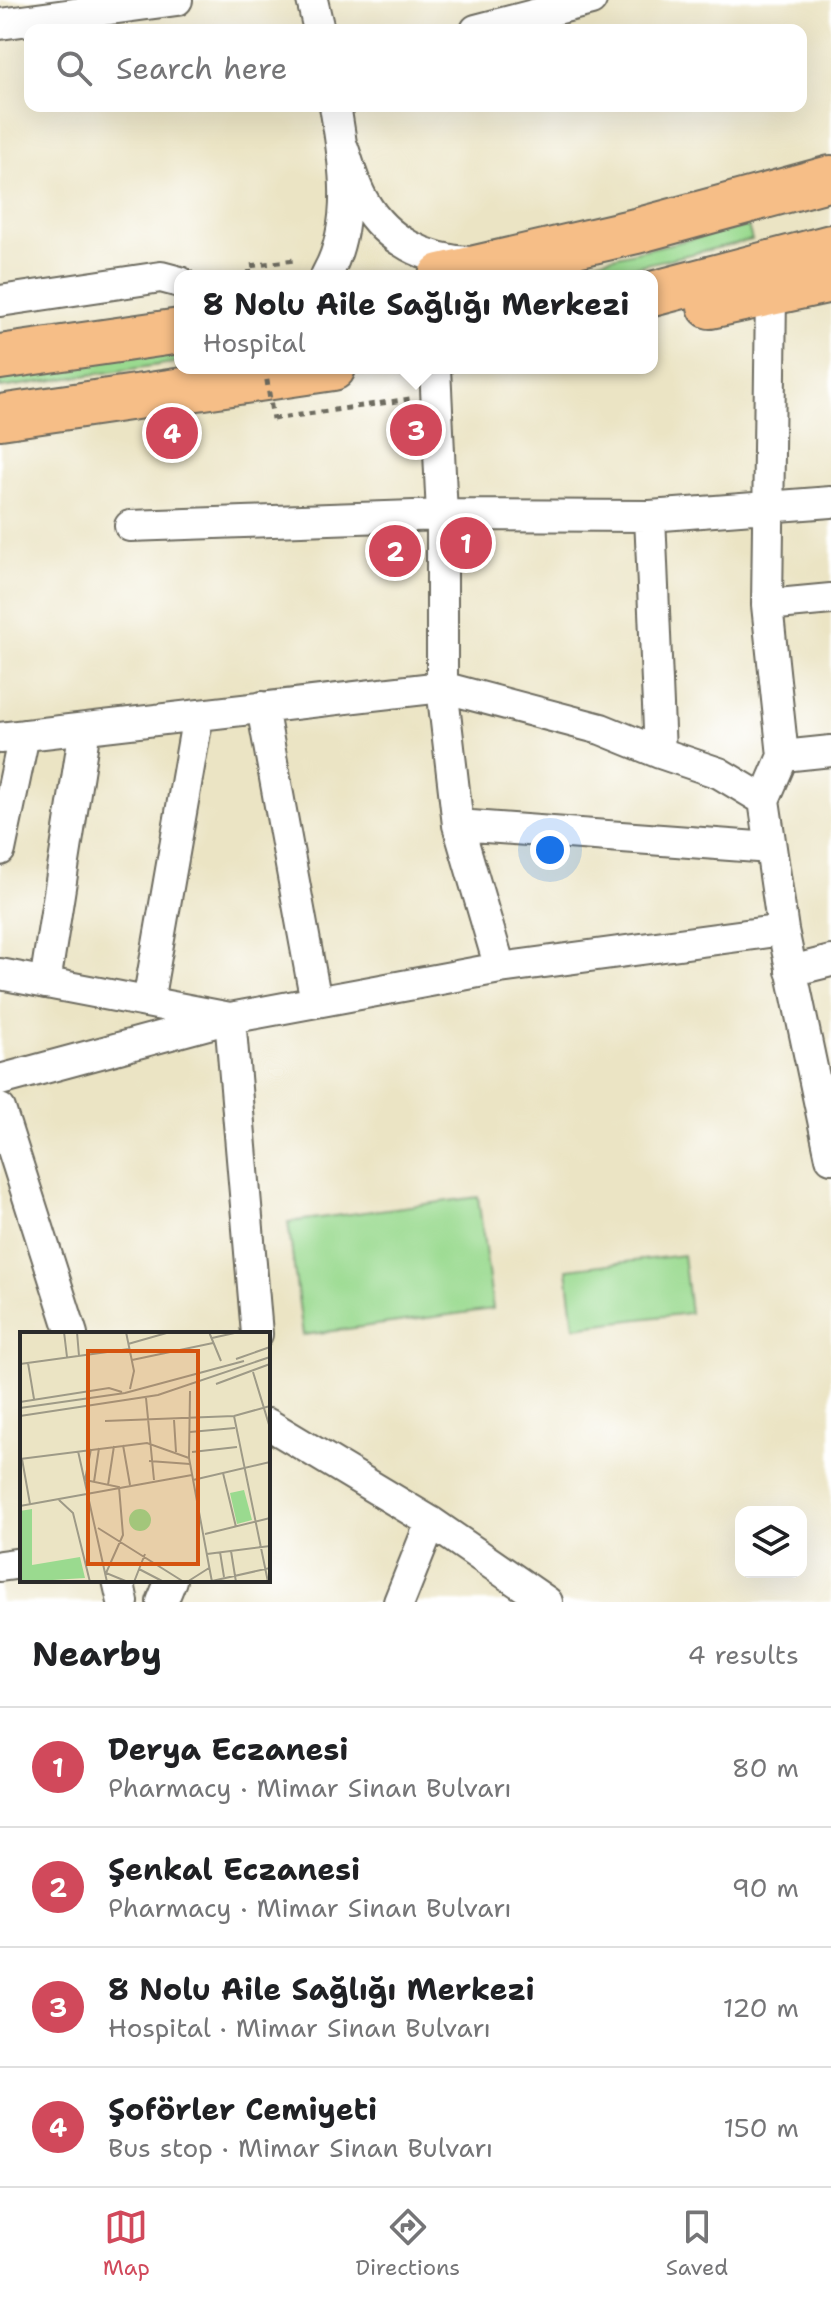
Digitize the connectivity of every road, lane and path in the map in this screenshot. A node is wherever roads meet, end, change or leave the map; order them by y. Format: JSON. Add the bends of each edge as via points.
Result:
{"nodes":[{"id":1,"x":177,"y":0,"type":"edge"},
{"id":2,"x":312,"y":0,"type":"edge"},
{"id":3,"x":591,"y":0,"type":"edge"},
{"id":4,"x":0,"y":24,"type":"edge"},
{"id":5,"x":318,"y":24,"type":"edge"},
{"id":6,"x":499,"y":24,"type":"edge"},
{"id":7,"x":336,"y":112,"type":"edge"},
{"id":8,"x":343,"y":148,"type":"junction"},
{"id":9,"x":831,"y":154,"type":"edge"},
{"id":10,"x":831,"y":178,"type":"edge"},
{"id":11,"x":636,"y":231,"type":"junction"},
{"id":12,"x":831,"y":247,"type":"edge"},
{"id":13,"x":295,"y":260,"type":"dead end"},
{"id":14,"x":500,"y":263,"type":"junction"},
{"id":15,"x":249,"y":270,"type":"edge"},
{"id":16,"x":329,"y":270,"type":"edge"},
{"id":17,"x":468,"y":270,"type":"edge"},
{"id":18,"x":174,"y":280,"type":"edge"},
{"id":19,"x":831,"y":280,"type":"edge"},
{"id":20,"x":658,"y":292,"type":"edge"},
{"id":21,"x":771,"y":294,"type":"junction"},
{"id":22,"x":0,"y":301,"type":"edge"},
{"id":23,"x":658,"y":315,"type":"edge"},
{"id":24,"x":174,"y":332,"type":"edge"},
{"id":25,"x":0,"y":357,"type":"edge"},
{"id":26,"x":266,"y":374,"type":"edge"},
{"id":27,"x":292,"y":374,"type":"edge"},
{"id":28,"x":435,"y":381,"type":"edge"},
{"id":29,"x":0,"y":417,"type":"edge"},
{"id":30,"x":831,"y":502,"type":"edge"},
{"id":31,"x":769,"y":507,"type":"junction"},
{"id":32,"x":442,"y":515,"type":"junction"},
{"id":33,"x":650,"y":516,"type":"junction"},
{"id":34,"x":130,"y":526,"type":"dead end"},
{"id":35,"x":831,"y":599,"type":"edge"},
{"id":36,"x":767,"y":605,"type":"junction"},
{"id":37,"x":442,"y":687,"type":"junction"},
{"id":38,"x":262,"y":707,"type":"junction"},
{"id":39,"x":198,"y":715,"type":"junction"},
{"id":40,"x":85,"y":728,"type":"junction"},
{"id":41,"x":12,"y":736,"type":"edge"},
{"id":42,"x":831,"y":751,"type":"edge"},
{"id":43,"x":660,"y":753,"type":"junction"},
{"id":44,"x":783,"y":756,"type":"junction"},
{"id":45,"x":764,"y":800,"type":"junction"},
{"id":46,"x":458,"y":825,"type":"junction"},
{"id":47,"x":771,"y":848,"type":"junction"},
{"id":48,"x":0,"y":850,"type":"edge"},
{"id":49,"x":783,"y":930,"type":"junction"},
{"id":50,"x":831,"y":961,"type":"edge"},
{"id":51,"x":500,"y":968,"type":"junction"},
{"id":52,"x":791,"y":971,"type":"junction"},
{"id":53,"x":0,"y":974,"type":"edge"},
{"id":54,"x":45,"y":983,"type":"junction"},
{"id":55,"x":148,"y":1002,"type":"junction"},
{"id":56,"x":316,"y":1002,"type":"junction"},
{"id":57,"x":230,"y":1018,"type":"junction"},
{"id":58,"x":0,"y":1080,"type":"edge"},
{"id":59,"x":0,"y":1109,"type":"edge"},
{"id":60,"x":831,"y":1158,"type":"edge"},
{"id":61,"x":78,"y":1330,"type":"edge"},
{"id":62,"x":257,"y":1332,"type":"edge"},
{"id":63,"x":270,"y":1425,"type":"edge"},
{"id":64,"x":431,"y":1522,"type":"junction"},
{"id":65,"x":20,"y":1563,"type":"edge"},
{"id":66,"x":0,"y":1566,"type":"edge"},
{"id":67,"x":118,"y":1582,"type":"edge"},
{"id":68,"x":170,"y":1582,"type":"edge"},
{"id":69,"x":123,"y":1602,"type":"edge"},
{"id":70,"x":162,"y":1602,"type":"edge"},
{"id":71,"x":399,"y":1602,"type":"edge"},
{"id":72,"x":547,"y":1602,"type":"edge"}],
"edges":[{"from":1,"to":4,"type":"street"},
{"from":2,"to":5,"type":"street"},
{"from":3,"to":6,"type":"street"},
{"from":7,"to":8,"type":"street"},
{"from":8,"to":14,"type":"street","via":[[363,202],[393,238],[445,261]]},
{"from":8,"to":16,"type":"street","via":[[345,216]]},
{"from":9,"to":11,"type":"highway","via":[[693,201]]},
{"from":10,"to":11,"type":"highway"},
{"from":11,"to":14,"type":"highway"},
{"from":12,"to":20,"type":"highway"},
{"from":13,"to":15,"type":"path"},
{"from":14,"to":17,"type":"highway"},
{"from":18,"to":22,"type":"street","via":[[161,277]]},
{"from":19,"to":21,"type":"highway"},
{"from":21,"to":23,"type":"highway"},
{"from":21,"to":31,"type":"street"},
{"from":24,"to":25,"type":"highway"},
{"from":26,"to":28,"type":"path","bridge":true,"via":[[273,419]]},
{"from":27,"to":29,"type":"highway"},
{"from":28,"to":32,"type":"street"},
{"from":30,"to":31,"type":"street"},
{"from":31,"to":33,"type":"street"},
{"from":31,"to":36,"type":"street"},
{"from":32,"to":33,"type":"street"},
{"from":32,"to":34,"type":"street"},
{"from":32,"to":37,"type":"street"},
{"from":33,"to":43,"type":"street"},
{"from":35,"to":36,"type":"street"},
{"from":36,"to":44,"type":"street"},
{"from":37,"to":38,"type":"street"},
{"from":37,"to":43,"type":"street","via":[[601,729]]},
{"from":37,"to":46,"type":"street"},
{"from":38,"to":39,"type":"street"},
{"from":38,"to":56,"type":"street"},
{"from":39,"to":40,"type":"street"},
{"from":39,"to":55,"type":"street"},
{"from":40,"to":41,"type":"street"},
{"from":40,"to":54,"type":"street"},
{"from":41,"to":48,"type":"street"},
{"from":42,"to":44,"type":"street"},
{"from":43,"to":45,"type":"street","via":[[719,773]]},
{"from":44,"to":45,"type":"street"},
{"from":45,"to":47,"type":"street"},
{"from":46,"to":47,"type":"street"},
{"from":46,"to":51,"type":"street"},
{"from":47,"to":49,"type":"street"},
{"from":49,"to":51,"type":"street"},
{"from":49,"to":52,"type":"street"},
{"from":50,"to":52,"type":"street"},
{"from":51,"to":56,"type":"street"},
{"from":52,"to":60,"type":"street"},
{"from":53,"to":54,"type":"street"},
{"from":54,"to":55,"type":"street"},
{"from":55,"to":57,"type":"street"},
{"from":56,"to":57,"type":"street"},
{"from":57,"to":58,"type":"street"},
{"from":57,"to":62,"type":"street"},
{"from":59,"to":61,"type":"street"},
{"from":63,"to":64,"type":"street"},
{"from":64,"to":71,"type":"street"},
{"from":64,"to":72,"type":"street"},
{"from":65,"to":66,"type":"street"},
{"from":67,"to":69,"type":"street"},
{"from":68,"to":70,"type":"street"}]}
